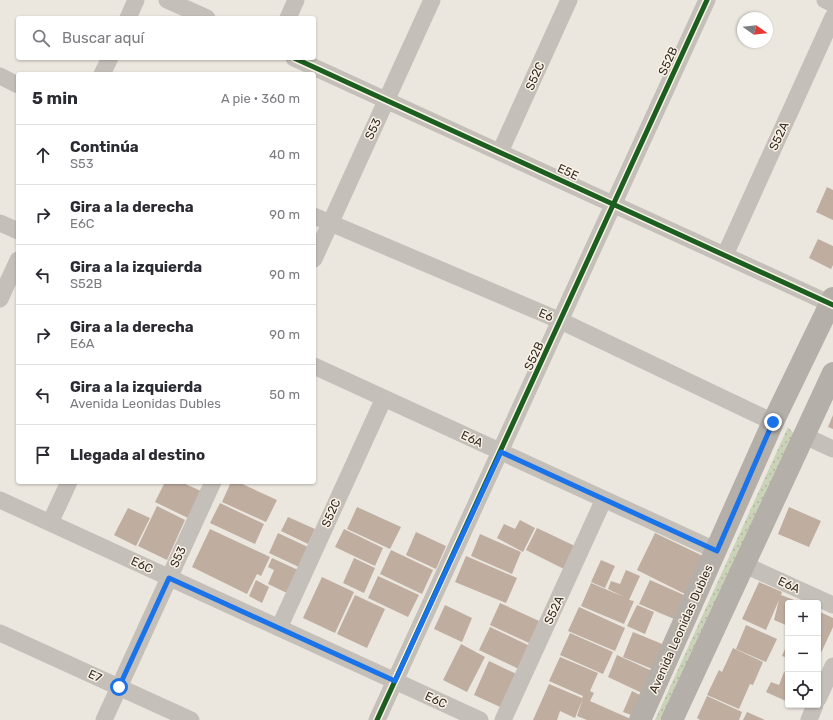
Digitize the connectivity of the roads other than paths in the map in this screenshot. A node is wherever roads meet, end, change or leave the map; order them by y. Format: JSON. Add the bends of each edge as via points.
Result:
{"nodes":[{"id":1,"x":136,"y":0,"type":"edge"},
{"id":2,"x":168,"y":0,"type":"edge"},
{"id":3,"x":296,"y":0,"type":"edge"},
{"id":4,"x":432,"y":0,"type":"edge"},
{"id":5,"x":569,"y":0,"type":"edge"},
{"id":6,"x":707,"y":0,"type":"edge"},
{"id":7,"x":825,"y":0,"type":"edge"},
{"id":8,"x":833,"y":4,"type":"edge"},
{"id":9,"x":129,"y":16,"type":"edge"},
{"id":10,"x":203,"y":16,"type":"edge"},
{"id":11,"x":289,"y":16,"type":"edge"},
{"id":12,"x":833,"y":17,"type":"edge"},
{"id":13,"x":109,"y":60,"type":"edge"},
{"id":14,"x":298,"y":60,"type":"edge"},
{"id":15,"x":103,"y":72,"type":"edge"},
{"id":16,"x":0,"y":76,"type":"edge"},
{"id":17,"x":16,"y":84,"type":"edge"},
{"id":18,"x":386,"y":100,"type":"junction"},
{"id":19,"x":500,"y":152,"type":"junction"},
{"id":20,"x":614,"y":204,"type":"junction"},
{"id":21,"x":316,"y":217,"type":"edge"},
{"id":22,"x":0,"y":223,"type":"edge"},
{"id":23,"x":330,"y":223,"type":"junction"},
{"id":24,"x":16,"y":230,"type":"edge"},
{"id":25,"x":316,"y":254,"type":"edge"},
{"id":26,"x":725,"y":255,"type":"junction"},
{"id":27,"x":16,"y":264,"type":"edge"},
{"id":28,"x":0,"y":299,"type":"edge"},
{"id":29,"x":832,"y":302,"type":"edge"},
{"id":30,"x":561,"y":321,"type":"junction"},
{"id":31,"x":316,"y":367,"type":"edge"},
{"id":32,"x":833,"y":373,"type":"edge"},
{"id":33,"x":384,"y":398,"type":"junction"},
{"id":34,"x":773,"y":422,"type":"junction"},
{"id":35,"x":805,"y":436,"type":"junction"},
{"id":36,"x":833,"y":449,"type":"edge"},
{"id":37,"x":501,"y":452,"type":"junction"},
{"id":38,"x":68,"y":484,"type":"edge"},
{"id":39,"x":212,"y":484,"type":"edge"},
{"id":40,"x":604,"y":499,"type":"junction"},
{"id":41,"x":0,"y":500,"type":"edge"},
{"id":42,"x":50,"y":523,"type":"junction"},
{"id":43,"x":717,"y":551,"type":"junction"},
{"id":44,"x":745,"y":565,"type":"junction"},
{"id":45,"x":169,"y":578,"type":"junction"},
{"id":46,"x":833,"y":605,"type":"edge"},
{"id":47,"x":279,"y":628,"type":"junction"},
{"id":48,"x":0,"y":633,"type":"edge"},
{"id":49,"x":833,"y":666,"type":"edge"},
{"id":50,"x":395,"y":681,"type":"junction"},
{"id":51,"x":119,"y":687,"type":"junction"},
{"id":52,"x":821,"y":692,"type":"edge"},
{"id":53,"x":814,"y":708,"type":"edge"},
{"id":54,"x":104,"y":720,"type":"edge"},
{"id":55,"x":191,"y":720,"type":"edge"},
{"id":56,"x":377,"y":720,"type":"edge"},
{"id":57,"x":480,"y":720,"type":"edge"},
{"id":58,"x":503,"y":720,"type":"edge"},
{"id":59,"x":640,"y":720,"type":"edge"},
{"id":60,"x":672,"y":720,"type":"edge"},
{"id":61,"x":809,"y":720,"type":"edge"}],
"edges":[{"from":1,"to":9,"type":"street"},
{"from":2,"to":10,"type":"street"},
{"from":3,"to":11,"type":"street"},
{"from":4,"to":18,"type":"street","name":"S53"},
{"from":5,"to":19,"type":"street","name":"S52C"},
{"from":6,"to":20,"type":"street","name":"S52B"},
{"from":7,"to":8,"type":"street"},
{"from":12,"to":26,"type":"street","name":"S52A"},
{"from":13,"to":15,"type":"street"},
{"from":14,"to":18,"type":"street","name":"E5E"},
{"from":16,"to":17,"type":"street"},
{"from":18,"to":19,"type":"street","name":"E5E"},
{"from":18,"to":23,"type":"street","name":"S53"},
{"from":19,"to":20,"type":"street","name":"E5E"},
{"from":20,"to":26,"type":"street","name":"E5E"},
{"from":20,"to":30,"type":"street","name":"S52B"},
{"from":21,"to":23,"type":"street","name":"E6"},
{"from":22,"to":24,"type":"street"},
{"from":23,"to":25,"type":"street","name":"S53"},
{"from":23,"to":30,"type":"street","name":"E6"},
{"from":26,"to":29,"type":"street","name":"E5E"},
{"from":27,"to":28,"type":"street"},
{"from":29,"to":34,"type":"main road","name":"Avenida Leonidas Dubles"},
{"from":30,"to":34,"type":"street","name":"E6"},
{"from":30,"to":37,"type":"street","name":"S52B"},
{"from":31,"to":33,"type":"street","name":"E6A"},
{"from":32,"to":35,"type":"main road"},
{"from":33,"to":37,"type":"street","name":"E6A"},
{"from":33,"to":47,"type":"street","name":"S52C"},
{"from":34,"to":43,"type":"main road","name":"Avenida Leonidas Dubles"},
{"from":35,"to":36,"type":"street"},
{"from":35,"to":44,"type":"main road"},
{"from":37,"to":40,"type":"street","name":"E6A"},
{"from":37,"to":50,"type":"street","name":"S52B"},
{"from":38,"to":42,"type":"street"},
{"from":39,"to":45,"type":"street","name":"S53"},
{"from":40,"to":43,"type":"street","name":"E6A"},
{"from":40,"to":58,"type":"street","name":"S52A"},
{"from":41,"to":42,"type":"street","name":"E6C"},
{"from":42,"to":45,"type":"street","name":"E6C"},
{"from":43,"to":59,"type":"main road","name":"Avenida Leonidas Dubles"},
{"from":44,"to":46,"type":"street","name":"E6A"},
{"from":44,"to":60,"type":"main road"},
{"from":45,"to":47,"type":"street","name":"E6C"},
{"from":45,"to":51,"type":"street","name":"S53"},
{"from":47,"to":50,"type":"street","name":"E6C"},
{"from":48,"to":51,"type":"street","name":"E7"},
{"from":49,"to":52,"type":"street"},
{"from":50,"to":56,"type":"street","name":"S52B"},
{"from":50,"to":57,"type":"street","name":"E6C"},
{"from":51,"to":54,"type":"street","name":"S53"},
{"from":51,"to":55,"type":"street","name":"E7"},
{"from":53,"to":61,"type":"street"}]}
